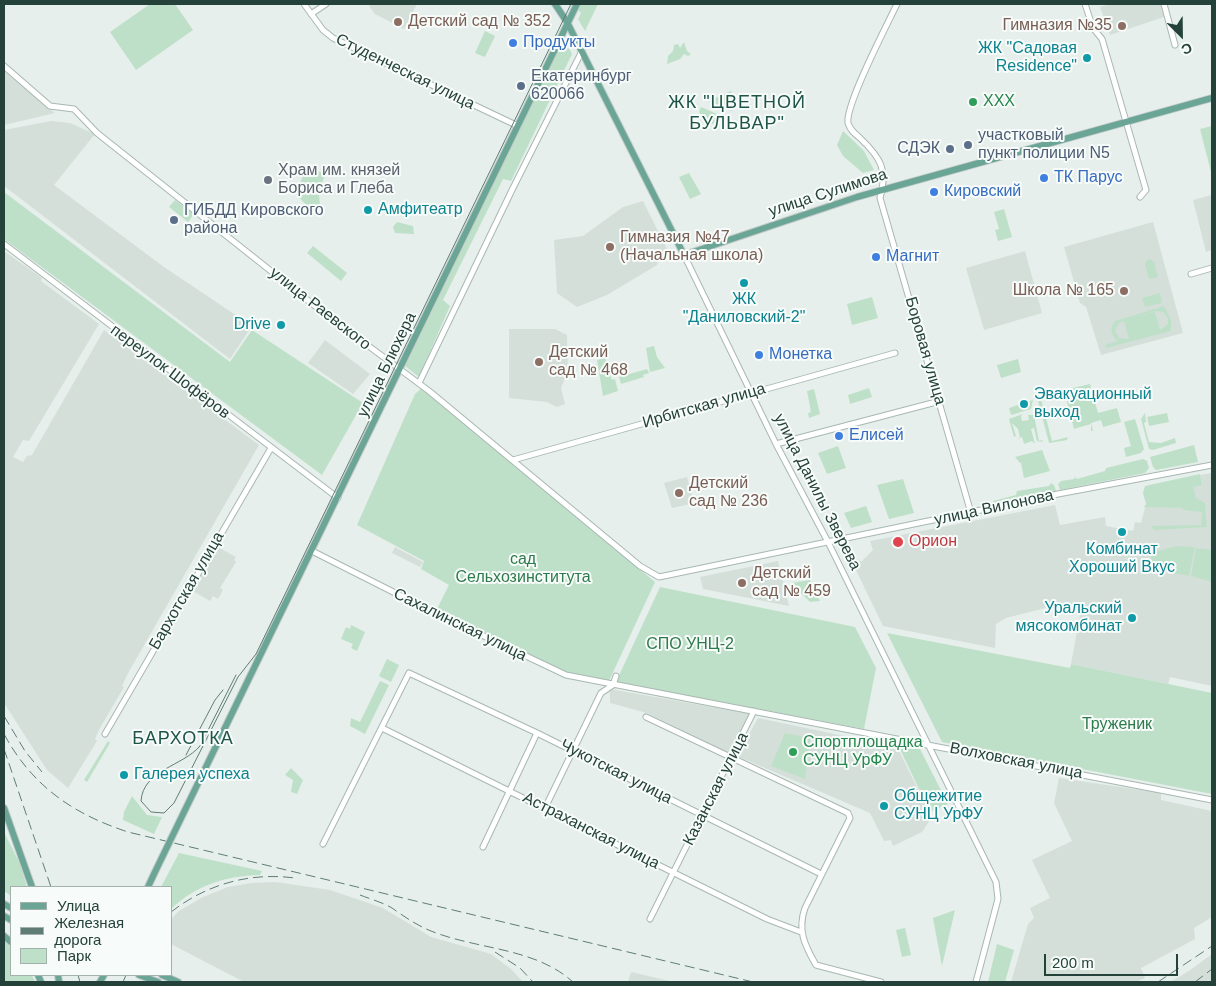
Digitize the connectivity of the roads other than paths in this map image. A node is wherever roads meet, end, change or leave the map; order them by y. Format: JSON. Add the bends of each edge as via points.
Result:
{"nodes":[{"id":1,"x":304,"y":4,"type":"edge"},
{"id":2,"x":326,"y":4,"type":"edge"},
{"id":3,"x":555,"y":4,"type":"edge"},
{"id":4,"x":576,"y":4,"type":"edge"},
{"id":5,"x":897,"y":4,"type":"edge"},
{"id":6,"x":1085,"y":4,"type":"edge"},
{"id":7,"x":1164,"y":4,"type":"edge"},
{"id":8,"x":311,"y":14,"type":"junction"},
{"id":9,"x":567,"y":22,"type":"junction"},
{"id":10,"x":1175,"y":45,"type":"dead end"},
{"id":11,"x":582,"y":52,"type":"junction"},
{"id":12,"x":4,"y":66,"type":"edge"},
{"id":13,"x":1212,"y":98,"type":"edge"},
{"id":14,"x":1126,"y":122,"type":"junction"},
{"id":15,"x":518,"y":126,"type":"junction"},
{"id":16,"x":882,"y":189,"type":"junction"},
{"id":17,"x":1140,"y":197,"type":"dead end"},
{"id":18,"x":4,"y":244,"type":"edge"},
{"id":19,"x":684,"y":255,"type":"junction"},
{"id":20,"x":1212,"y":268,"type":"edge"},
{"id":21,"x":1192,"y":274,"type":"dead end"},
{"id":22,"x":896,"y":353,"type":"dead end"},
{"id":23,"x":401,"y":369,"type":"junction"},
{"id":24,"x":419,"y":383,"type":"junction"},
{"id":25,"x":751,"y":393,"type":"junction"},
{"id":26,"x":940,"y":401,"type":"junction"},
{"id":27,"x":776,"y":444,"type":"junction"},
{"id":28,"x":270,"y":448,"type":"junction"},
{"id":29,"x":513,"y":460,"type":"junction"},
{"id":30,"x":1212,"y":465,"type":"edge"},
{"id":31,"x":338,"y":498,"type":"junction"},
{"id":32,"x":971,"y":513,"type":"junction"},
{"id":33,"x":828,"y":542,"type":"junction"},
{"id":34,"x":312,"y":551,"type":"junction"},
{"id":35,"x":659,"y":577,"type":"joint"},
{"id":36,"x":616,"y":676,"type":"dead end"},
{"id":37,"x":613,"y":684,"type":"junction"},
{"id":38,"x":754,"y":711,"type":"junction"},
{"id":39,"x":646,"y":717,"type":"dead end"},
{"id":40,"x":382,"y":728,"type":"junction"},
{"id":41,"x":537,"y":733,"type":"junction"},
{"id":42,"x":105,"y":734,"type":"dead end"},
{"id":43,"x":928,"y":744,"type":"junction"},
{"id":44,"x":573,"y":750,"type":"junction"},
{"id":45,"x":731,"y":758,"type":"junction"},
{"id":46,"x":510,"y":791,"type":"junction"},
{"id":47,"x":1212,"y":800,"type":"edge"},
{"id":48,"x":4,"y":808,"type":"edge"},
{"id":49,"x":545,"y":808,"type":"junction"},
{"id":50,"x":701,"y":815,"type":"junction"},
{"id":51,"x":324,"y":844,"type":"dead end"},
{"id":52,"x":483,"y":847,"type":"dead end"},
{"id":53,"x":674,"y":873,"type":"junction"},
{"id":54,"x":821,"y":874,"type":"junction"},
{"id":55,"x":32,"y":886,"type":"edge"},
{"id":56,"x":148,"y":886,"type":"edge"},
{"id":57,"x":650,"y":920,"type":"dead end"},
{"id":58,"x":800,"y":932,"type":"junction"},
{"id":59,"x":142,"y":976,"type":"edge"},
{"id":60,"x":164,"y":976,"type":"edge"},
{"id":61,"x":158,"y":982,"type":"edge"},
{"id":62,"x":178,"y":982,"type":"edge"},
{"id":63,"x":881,"y":982,"type":"edge"},
{"id":64,"x":976,"y":982,"type":"edge"}],
"edges":[{"from":1,"to":8,"type":"street","name":"Студенческая улица"},
{"from":2,"to":8,"type":"street"},
{"from":3,"to":9,"type":"main road","name":"улица Данилы Зверева"},
{"from":4,"to":9,"type":"main road","name":"улица Блюхера"},
{"from":5,"to":16,"type":"street","name":"Боровая улица","via":[[852,104],[848,120],[853,132],[877,156],[885,178]]},
{"from":6,"to":14,"type":"street","via":[[1093,28],[1102,39]]},
{"from":7,"to":10,"type":"street"},
{"from":8,"to":15,"type":"street","name":"Студенческая улица","via":[[334,38]]},
{"from":9,"to":11,"type":"main road","name":"улица Данилы Зверева"},
{"from":9,"to":15,"type":"main road","name":"улица Блюхера"},
{"from":11,"to":19,"type":"main road","name":"улица Данилы Зверева"},
{"from":11,"to":24,"type":"street"},
{"from":12,"to":23,"type":"street","name":"улица Раевского","via":[[50,106],[74,109],[97,133],[308,300]]},
{"from":13,"to":14,"type":"main road","name":"улица Сулимова"},
{"from":14,"to":16,"type":"main road","name":"улица Сулимова"},
{"from":14,"to":17,"type":"street","via":[[1146,190]]},
{"from":15,"to":23,"type":"main road","name":"улица Блюхера"},
{"from":16,"to":19,"type":"main road","name":"улица Сулимова"},
{"from":16,"to":26,"type":"street","name":"Боровая улица","via":[[880,198]]},
{"from":18,"to":28,"type":"street","name":"переулок Шофёров"},
{"from":19,"to":25,"type":"street","name":"улица Данилы Зверева"},
{"from":20,"to":21,"type":"street"},
{"from":22,"to":25,"type":"street","name":"Ирбитская улица"},
{"from":23,"to":24,"type":"street","name":"улица Раевского"},
{"from":23,"to":31,"type":"main road","name":"улица Блюхера"},
{"from":24,"to":29,"type":"street","name":"улица Раевского"},
{"from":25,"to":27,"type":"street","name":"улица Данилы Зверева"},
{"from":25,"to":29,"type":"street","name":"Ирбитская улица"},
{"from":26,"to":27,"type":"street"},
{"from":26,"to":32,"type":"street","name":"Боровая улица"},
{"from":27,"to":33,"type":"street","name":"улица Данилы Зверева"},
{"from":28,"to":31,"type":"street","name":"переулок Шофёров"},
{"from":28,"to":42,"type":"street","name":"Бархотская улица"},
{"from":29,"to":35,"type":"street","name":"улица Раевского","via":[[640,566]]},
{"from":30,"to":32,"type":"street","name":"улица Вилонова"},
{"from":31,"to":34,"type":"main road","name":"улица Блюхера"},
{"from":32,"to":33,"type":"street","name":"улица Вилонова"},
{"from":33,"to":35,"type":"street","name":"улица Вилонова"},
{"from":33,"to":43,"type":"street","name":"улица Данилы Зверева"},
{"from":34,"to":37,"type":"street","name":"Сахалинская улица","via":[[553,671]]},
{"from":34,"to":56,"type":"main road","name":"улица Блюхера","bridge":true},
{"from":36,"to":37,"type":"street"},
{"from":37,"to":38,"type":"street","name":"Волховская улица"},
{"from":37,"to":44,"type":"street","via":[[601,693]]},
{"from":38,"to":43,"type":"street","name":"Волховская улица"},
{"from":38,"to":45,"type":"street","name":"Казанская улица"},
{"from":39,"to":45,"type":"street"},
{"from":40,"to":41,"type":"street","name":"Чукотская улица","via":[[409,672]]},
{"from":40,"to":46,"type":"street","name":"Астраханская улица"},
{"from":40,"to":51,"type":"street"},
{"from":41,"to":44,"type":"street","name":"Чукотская улица"},
{"from":41,"to":46,"type":"street"},
{"from":43,"to":47,"type":"street","name":"Волховская улица"},
{"from":43,"to":64,"type":"street","name":"улица Данилы Зверева","via":[[998,888],[998,899]]},
{"from":44,"to":49,"type":"street"},
{"from":44,"to":50,"type":"street","name":"Чукотская улица"},
{"from":45,"to":50,"type":"street","name":"Казанская улица"},
{"from":45,"to":54,"type":"street","via":[[850,815]]},
{"from":46,"to":49,"type":"street","name":"Астраханская улица"},
{"from":46,"to":52,"type":"street"},
{"from":48,"to":55,"type":"main road"},
{"from":49,"to":53,"type":"street","name":"Астраханская улица"},
{"from":50,"to":53,"type":"street","name":"Казанская улица"},
{"from":50,"to":54,"type":"street","name":"Чукотская улица"},
{"from":53,"to":57,"type":"street","name":"Казанская улица"},
{"from":53,"to":58,"type":"street","name":"Астраханская улица"},
{"from":54,"to":58,"type":"street","via":[[800,921]]},
{"from":58,"to":63,"type":"street","via":[[816,966]]},
{"from":59,"to":61,"type":"main road"},
{"from":60,"to":62,"type":"main road"}]}
